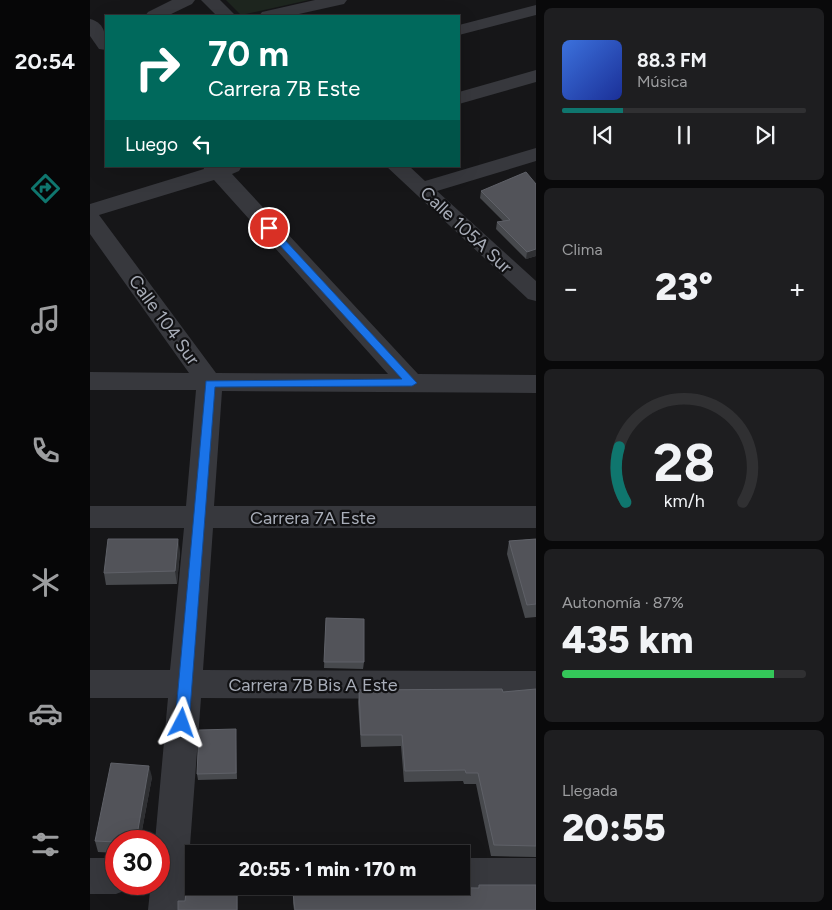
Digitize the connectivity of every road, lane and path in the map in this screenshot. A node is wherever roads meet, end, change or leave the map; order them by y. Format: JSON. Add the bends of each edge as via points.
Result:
{"nodes":[{"id":1,"x":186,"y":0,"type":"edge"},
{"id":2,"x":210,"y":0,"type":"edge"},
{"id":3,"x":338,"y":0,"type":"edge"},
{"id":4,"x":536,"y":10,"type":"edge"},
{"id":5,"x":156,"y":15,"type":"edge"},
{"id":6,"x":226,"y":15,"type":"edge"},
{"id":7,"x":272,"y":15,"type":"edge"},
{"id":8,"x":90,"y":24,"type":"edge"},
{"id":9,"x":460,"y":30,"type":"edge"},
{"id":10,"x":101,"y":43,"type":"edge"},
{"id":11,"x":536,"y":76,"type":"edge"},
{"id":12,"x":460,"y":98,"type":"edge"},
{"id":13,"x":536,"y":154,"type":"edge"},
{"id":14,"x":397,"y":167,"type":"edge"},
{"id":15,"x":221,"y":168,"type":"edge"},
{"id":16,"x":422,"y":189,"type":"junction"},
{"id":17,"x":90,"y":211,"type":"edge"},
{"id":18,"x":90,"y":218,"type":"edge"},
{"id":19,"x":536,"y":294,"type":"edge"},
{"id":20,"x":90,"y":382,"type":"edge"},
{"id":21,"x":210,"y":383,"type":"junction"},
{"id":22,"x":412,"y":383,"type":"junction"},
{"id":23,"x":536,"y":384,"type":"edge"},
{"id":24,"x":90,"y":517,"type":"edge"},
{"id":25,"x":536,"y":517,"type":"edge"},
{"id":26,"x":199,"y":518,"type":"junction"},
{"id":27,"x":90,"y":684,"type":"edge"},
{"id":28,"x":185,"y":684,"type":"junction"},
{"id":29,"x":536,"y":685,"type":"edge"},
{"id":30,"x":90,"y":876,"type":"edge"},
{"id":31,"x":105,"y":876,"type":"edge"},
{"id":32,"x":470,"y":876,"type":"edge"},
{"id":33,"x":536,"y":876,"type":"edge"},
{"id":34,"x":172,"y":885,"type":"edge"}],
"edges":[{"from":1,"to":5,"type":"street"},
{"from":2,"to":6,"type":"street"},
{"from":3,"to":7,"type":"street"},
{"from":4,"to":9,"type":"street"},
{"from":8,"to":10,"type":"street"},
{"from":11,"to":12,"type":"street"},
{"from":13,"to":16,"type":"street"},
{"from":14,"to":16,"type":"street","name":"Calle 105A Sur"},
{"from":15,"to":17,"type":"street"},
{"from":15,"to":22,"type":"street"},
{"from":16,"to":19,"type":"street","name":"Calle 105A Sur"},
{"from":18,"to":21,"type":"street","name":"Calle 104 Sur"},
{"from":20,"to":21,"type":"street"},
{"from":21,"to":22,"type":"street"},
{"from":21,"to":26,"type":"street","name":"Calle 104 Sur"},
{"from":22,"to":23,"type":"street"},
{"from":24,"to":26,"type":"street","name":"Carrera 7A Este"},
{"from":25,"to":26,"type":"street","name":"Carrera 7A Este"},
{"from":26,"to":28,"type":"street","name":"Calle 104 Sur"},
{"from":27,"to":28,"type":"street","name":"Carrera 7B Bis A Este"},
{"from":28,"to":29,"type":"street","name":"Carrera 7B Bis A Este"},
{"from":28,"to":34,"type":"street","name":"Calle 104 Sur"},
{"from":30,"to":31,"type":"street"},
{"from":32,"to":33,"type":"street"}]}
